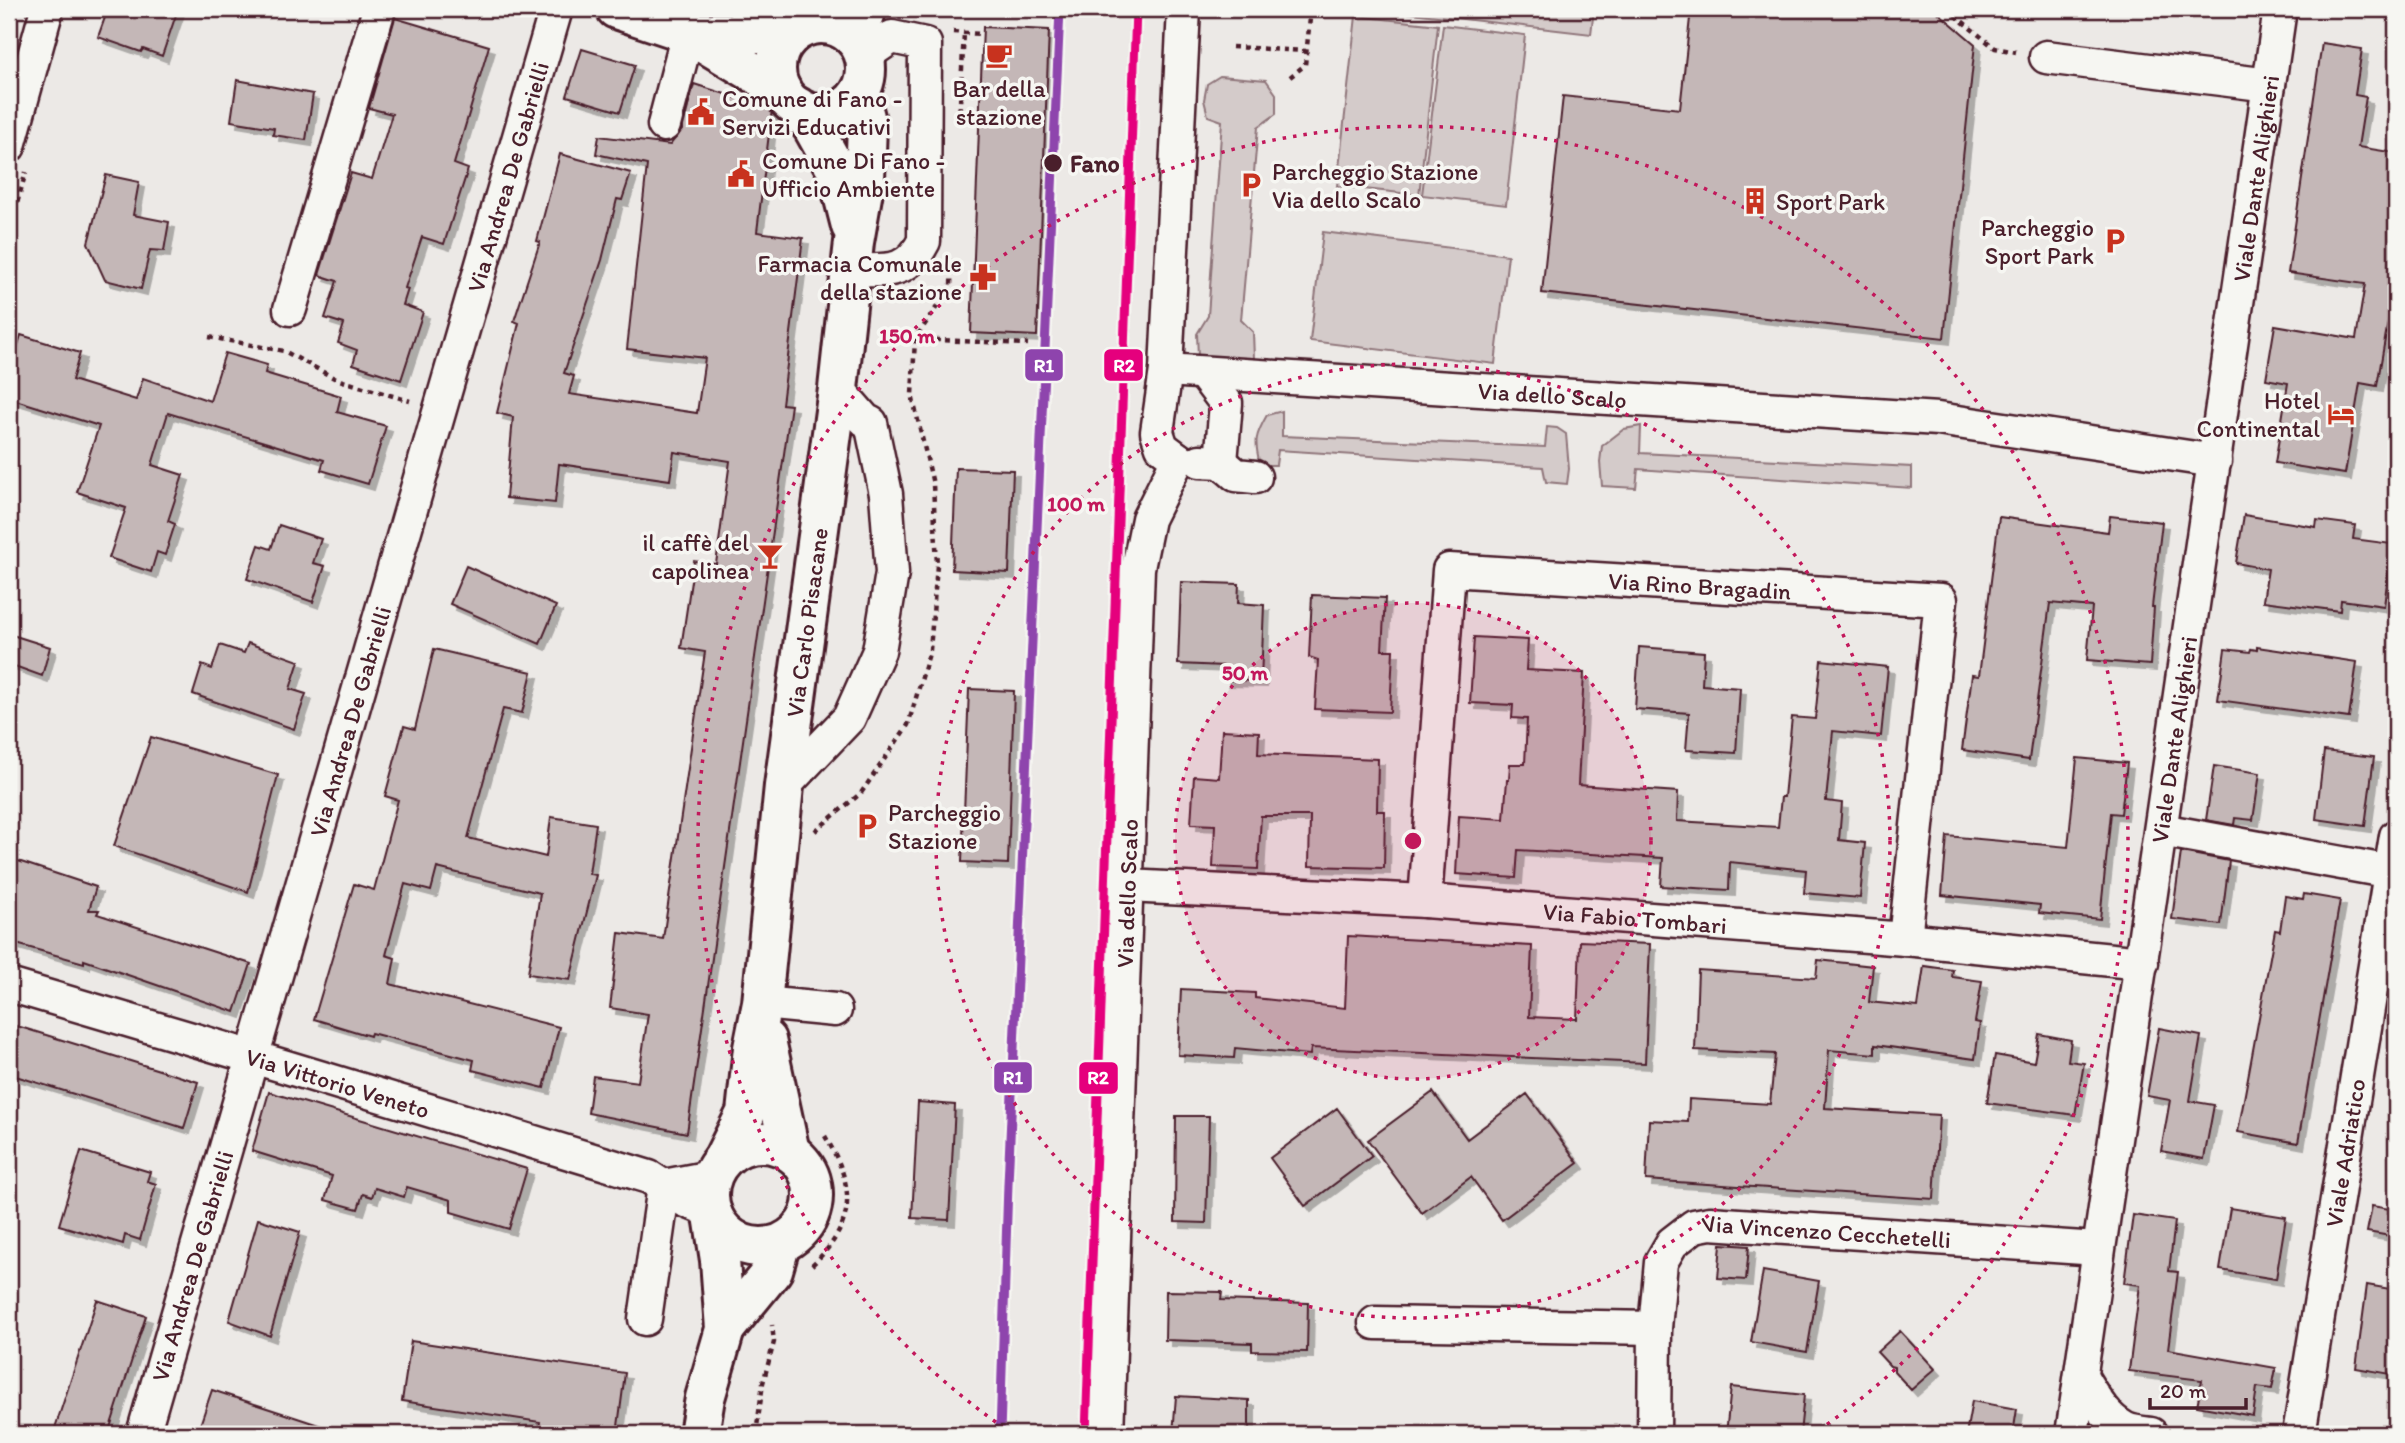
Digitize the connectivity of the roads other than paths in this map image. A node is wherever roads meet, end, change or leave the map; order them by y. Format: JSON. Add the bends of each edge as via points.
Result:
{"nodes":[{"id":1,"x":47,"y":9,"type":"edge"},
{"id":2,"x":379,"y":9,"type":"edge"},
{"id":3,"x":556,"y":9,"type":"edge"},
{"id":4,"x":616,"y":9,"type":"edge"},
{"id":5,"x":1184,"y":9,"type":"edge"},
{"id":6,"x":2280,"y":9,"type":"edge"},
{"id":7,"x":811,"y":22,"type":"edge"},
{"id":8,"x":688,"y":33,"type":"junction"},
{"id":9,"x":864,"y":36,"type":"edge"},
{"id":10,"x":2046,"y":57,"type":"road end"},
{"id":11,"x":2269,"y":85,"type":"junction"},
{"id":12,"x":859,"y":94,"type":"junction"},
{"id":13,"x":789,"y":98,"type":"junction"},
{"id":14,"x":664,"y":125,"type":"dead end"},
{"id":15,"x":9,"y":146,"type":"edge"},
{"id":16,"x":853,"y":256,"type":"junction"},
{"id":17,"x":290,"y":309,"type":"dead end"},
{"id":18,"x":1166,"y":370,"type":"junction"},
{"id":19,"x":1204,"y":374,"type":"junction"},
{"id":20,"x":838,"y":389,"type":"junction"},
{"id":21,"x":1178,"y":459,"type":"junction"},
{"id":22,"x":2215,"y":461,"type":"junction"},
{"id":23,"x":1221,"y":462,"type":"junction"},
{"id":24,"x":1255,"y":477,"type":"dead end"},
{"id":25,"x":784,"y":786,"type":"junction"},
{"id":26,"x":2161,"y":830,"type":"junction"},
{"id":27,"x":2396,"y":836,"type":"edge"},
{"id":28,"x":2391,"y":872,"type":"junction"},
{"id":29,"x":1127,"y":886,"type":"junction"},
{"id":30,"x":1425,"y":901,"type":"junction"},
{"id":31,"x":1905,"y":939,"type":"junction"},
{"id":32,"x":2142,"y":963,"type":"junction"},
{"id":33,"x":9,"y":985,"type":"edge"},
{"id":34,"x":762,"y":1003,"type":"junction"},
{"id":35,"x":835,"y":1010,"type":"dead end"},
{"id":36,"x":254,"y":1057,"type":"junction"},
{"id":37,"x":790,"y":1152,"type":"junction"},
{"id":38,"x":664,"y":1186,"type":"junction"},
{"id":39,"x":714,"y":1191,"type":"junction"},
{"id":40,"x":780,"y":1245,"type":"junction"},
{"id":41,"x":2098,"y":1249,"type":"junction"},
{"id":42,"x":645,"y":1319,"type":"dead end"},
{"id":43,"x":1375,"y":1323,"type":"dead end"},
{"id":44,"x":1655,"y":1328,"type":"junction"},
{"id":45,"x":725,"y":1329,"type":"junction"},
{"id":46,"x":2081,"y":1376,"type":"junction"},
{"id":47,"x":143,"y":1434,"type":"edge"},
{"id":48,"x":699,"y":1434,"type":"edge"},
{"id":49,"x":1107,"y":1434,"type":"edge"},
{"id":50,"x":1654,"y":1434,"type":"edge"},
{"id":51,"x":2072,"y":1434,"type":"edge"},
{"id":52,"x":2151,"y":1434,"type":"edge"},
{"id":53,"x":2300,"y":1434,"type":"edge"}],
"edges":[{"from":1,"to":15,"type":"street"},
{"from":2,"to":17,"type":"street"},
{"from":3,"to":36,"type":"street","name":"Via Andrea De Gabrielli"},
{"from":4,"to":8,"type":"main road"},
{"from":5,"to":18,"type":"street"},
{"from":6,"to":11,"type":"street","name":"Viale Dante Alighieri"},
{"from":7,"to":8,"type":"main road"},
{"from":7,"to":9,"type":"main road"},
{"from":7,"to":13,"type":"main road","via":[[779,53],[776,77]]},
{"from":8,"to":13,"type":"main road"},
{"from":8,"to":14,"type":"street"},
{"from":9,"to":12,"type":"main road","via":[[866,69]]},
{"from":9,"to":16,"type":"street","via":[[925,44],[924,241],[912,260],[898,268]]},
{"from":10,"to":11,"type":"street"},
{"from":11,"to":22,"type":"street","name":"Viale Dante Alighieri"},
{"from":12,"to":13,"type":"main road","via":[[837,111],[823,114],[810,113]]},
{"from":12,"to":16,"type":"main road","name":"Via Carlo Pisacane","via":[[867,125],[866,178]]},
{"from":13,"to":16,"type":"main road","via":[[813,128],[837,171]]},
{"from":16,"to":20,"type":"main road","name":"Via Carlo Pisacane"},
{"from":18,"to":19,"type":"street","name":"Via dello Scalo"},
{"from":18,"to":21,"type":"street","via":[[1157,432],[1162,447]]},
{"from":19,"to":22,"type":"street","name":"Via dello Scalo","via":[[1938,419]]},
{"from":19,"to":23,"type":"street","via":[[1226,403]]},
{"from":20,"to":25,"type":"main road","name":"Via Carlo Pisacane"},
{"from":20,"to":25,"type":"street","via":[[871,423],[886,494],[892,573],[879,651],[849,718]]},
{"from":21,"to":23,"type":"street"},
{"from":21,"to":29,"type":"street","name":"Via dello Scalo","via":[[1148,519],[1138,568]]},
{"from":22,"to":26,"type":"street","name":"Viale Dante Alighieri"},
{"from":23,"to":24,"type":"street","via":[[1236,475]]},
{"from":25,"to":34,"type":"main road","name":"Via Carlo Pisacane"},
{"from":26,"to":28,"type":"street"},
{"from":26,"to":32,"type":"street","name":"Viale Dante Alighieri"},
{"from":27,"to":28,"type":"street","name":"Viale Adriatico"},
{"from":28,"to":53,"type":"street","name":"Viale Adriatico"},
{"from":29,"to":30,"type":"street","name":"Via Fabio Tombari"},
{"from":29,"to":49,"type":"street","name":"Via dello Scalo"},
{"from":30,"to":31,"type":"street","name":"Via Fabio Tombari"},
{"from":30,"to":31,"type":"street","name":"Via Rino Bragadin","via":[[1449,570],[1941,600]]},
{"from":31,"to":32,"type":"street","name":"Via Fabio Tombari"},
{"from":32,"to":41,"type":"street","name":"Viale Dante Alighieri"},
{"from":33,"to":36,"type":"street","name":"Via Vittorio Veneto"},
{"from":34,"to":35,"type":"street"},
{"from":34,"to":37,"type":"main road","name":"Via Carlo Pisacane"},
{"from":34,"to":39,"type":"main road","name":"Via Carlo Pisacane","via":[[746,1113]]},
{"from":36,"to":38,"type":"street","name":"Via Vittorio Veneto","via":[[649,1177]]},
{"from":36,"to":47,"type":"street","name":"Via Andrea De Gabrielli"},
{"from":37,"to":39,"type":"main road","via":[[755,1144],[734,1150]]},
{"from":37,"to":40,"type":"main road","name":"Via Carlo Pisacane","via":[[809,1175],[812,1204],[799,1231]]},
{"from":38,"to":39,"type":"street"},
{"from":38,"to":42,"type":"street"},
{"from":39,"to":40,"type":"main road","via":[[720,1228],[731,1238],[744,1245]]},
{"from":39,"to":45,"type":"main road","name":"Via Carlo Pisacane"},
{"from":40,"to":45,"type":"main road","name":"Via Carlo Pisacane","via":[[773,1270]]},
{"from":41,"to":44,"type":"street","name":"Via Vincenzo Cecchetelli","via":[[1710,1223],[1693,1226],[1672,1243],[1661,1262]]},
{"from":41,"to":46,"type":"street","name":"Viale Dante Alighieri"},
{"from":43,"to":44,"type":"street"},
{"from":44,"to":50,"type":"street","name":"Via Vincenzo Cecchetelli"},
{"from":45,"to":48,"type":"main road","name":"Via Carlo Pisacane"},
{"from":46,"to":51,"type":"street","name":"Viale Dante Alighieri"},
{"from":46,"to":52,"type":"street","via":[[2116,1422],[2125,1429]]}]}
